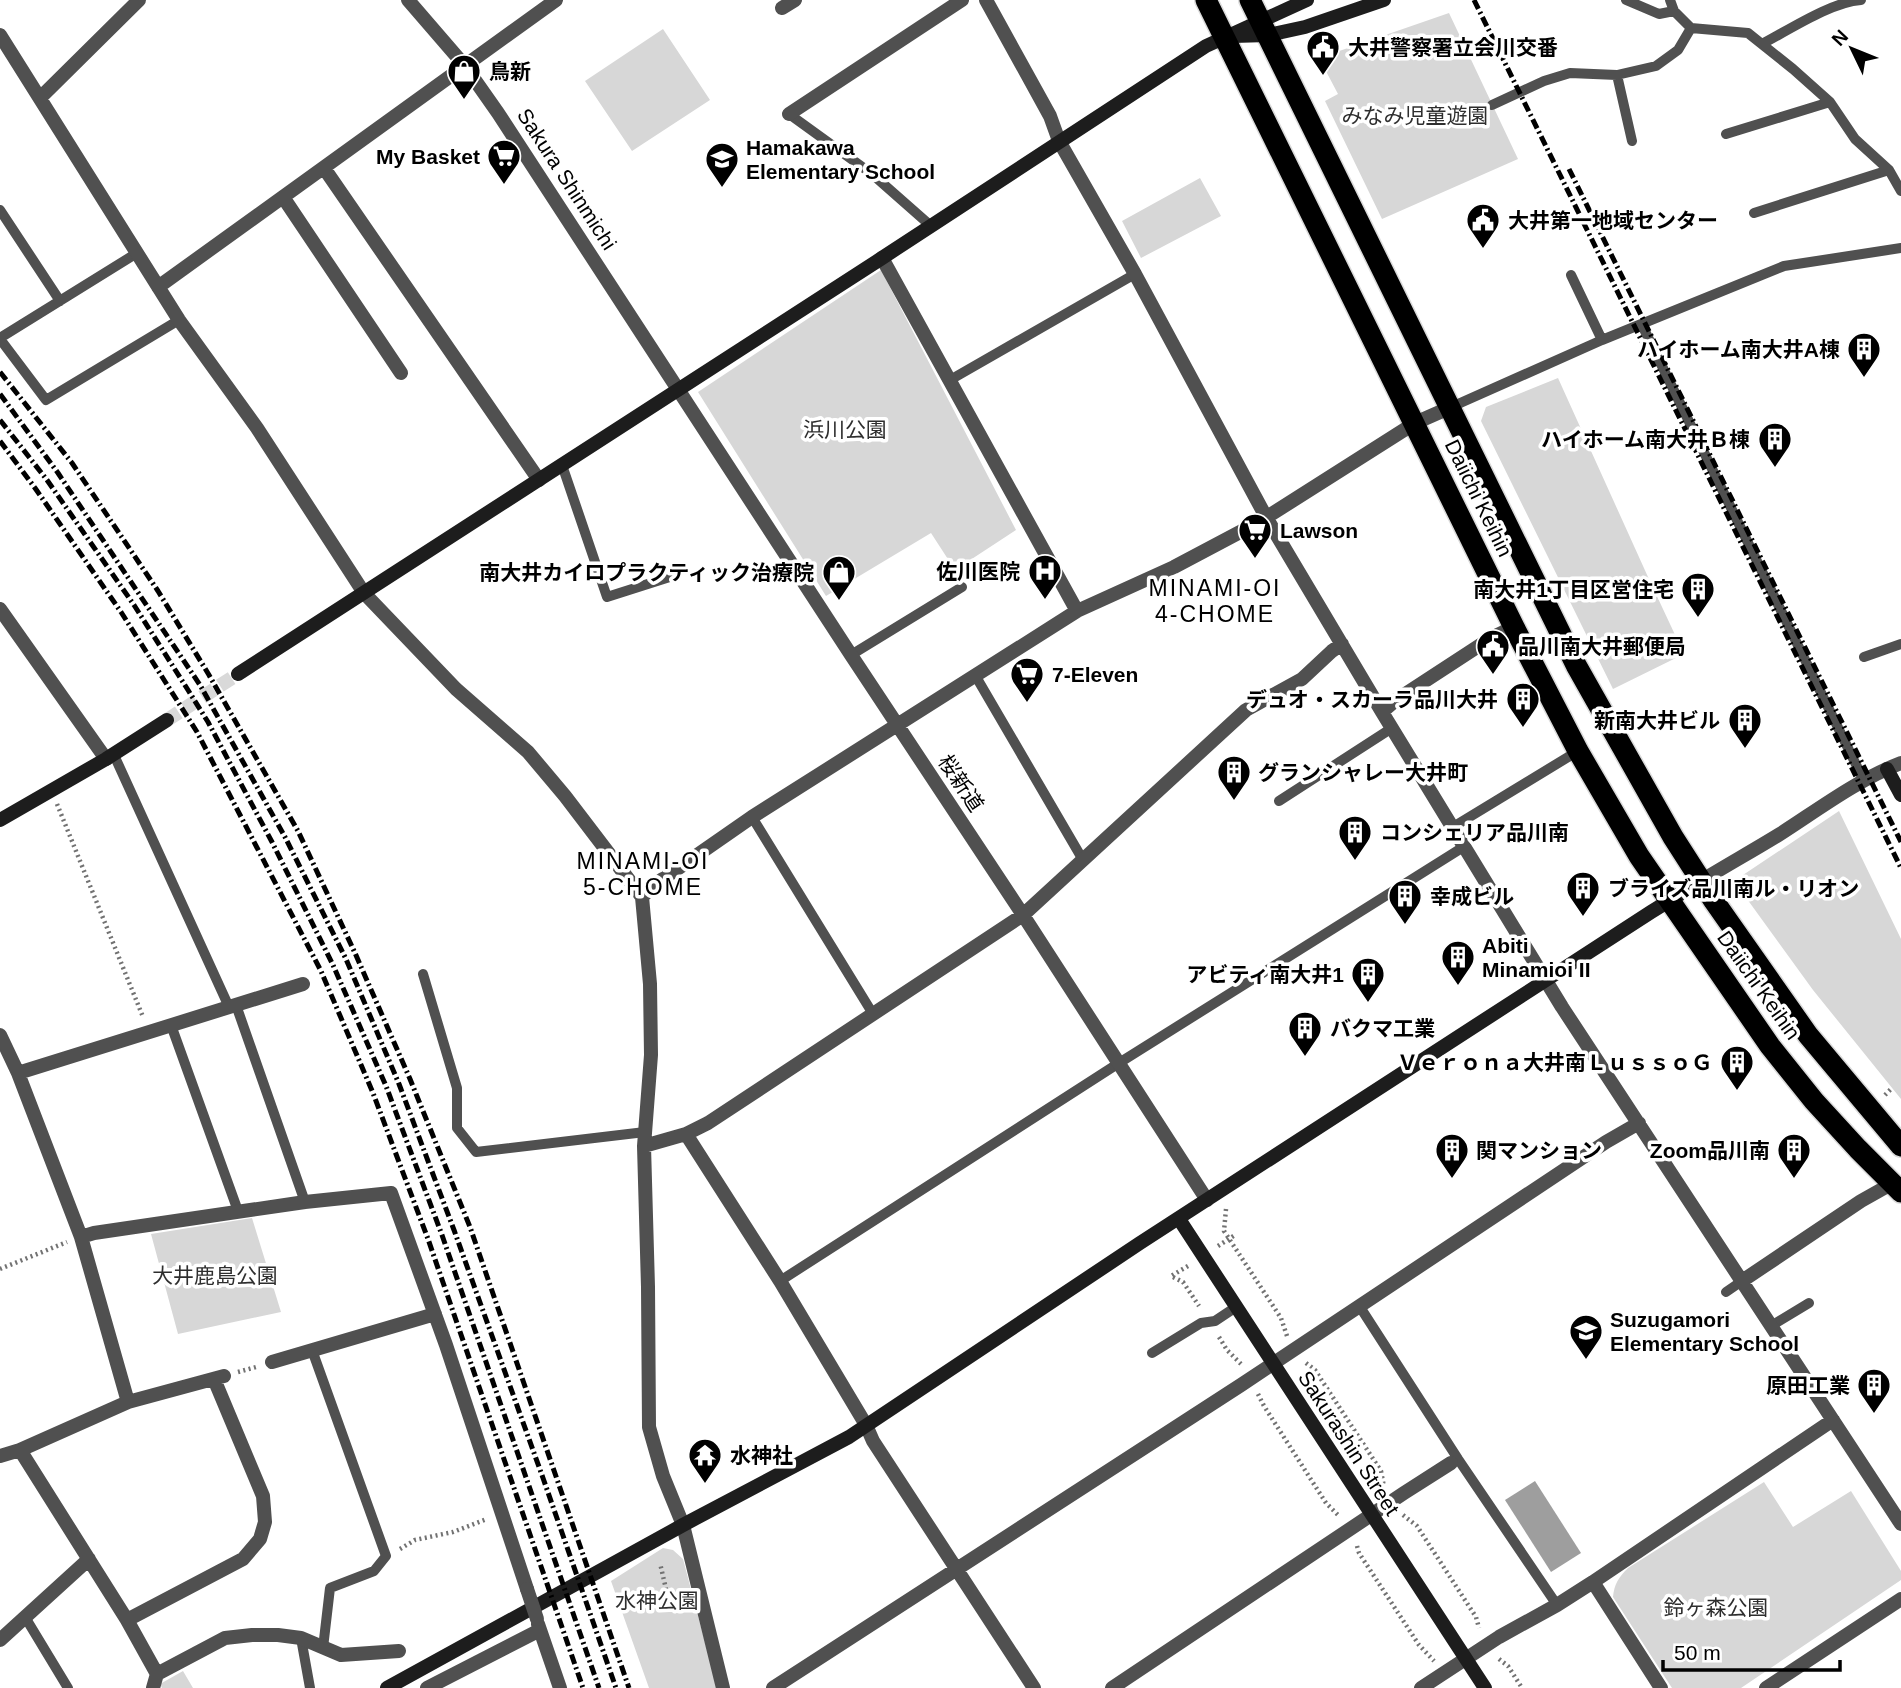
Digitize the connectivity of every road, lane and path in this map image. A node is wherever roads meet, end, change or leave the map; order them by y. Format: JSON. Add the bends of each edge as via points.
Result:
{"nodes":[{"id":1,"x":139,"y":0,"type":"edge"},
{"id":2,"x":408,"y":0,"type":"edge"},
{"id":3,"x":556,"y":0,"type":"edge"},
{"id":4,"x":795,"y":0,"type":"edge"},
{"id":5,"x":962,"y":0,"type":"edge"},
{"id":6,"x":986,"y":0,"type":"edge"},
{"id":7,"x":1206,"y":0,"type":"edge"},
{"id":8,"x":1250,"y":0,"type":"edge"},
{"id":9,"x":1307,"y":0,"type":"edge"},
{"id":10,"x":1384,"y":0,"type":"edge"},
{"id":11,"x":1626,"y":0,"type":"edge"},
{"id":12,"x":1861,"y":0,"type":"edge"},
{"id":13,"x":1672,"y":5,"type":"edge"},
{"id":14,"x":782,"y":8,"type":"dead end"},
{"id":15,"x":1264,"y":27,"type":"junction"},
{"id":16,"x":1691,"y":29,"type":"junction"},
{"id":17,"x":0,"y":35,"type":"edge"},
{"id":18,"x":1224,"y":37,"type":"junction"},
{"id":19,"x":1762,"y":44,"type":"junction"},
{"id":20,"x":465,"y":66,"type":"junction"},
{"id":21,"x":1617,"y":75,"type":"junction"},
{"id":22,"x":41,"y":97,"type":"junction"},
{"id":23,"x":1830,"y":102,"type":"junction"},
{"id":24,"x":1492,"y":105,"type":"dead end"},
{"id":25,"x":789,"y":114,"type":"joint"},
{"id":26,"x":1726,"y":134,"type":"dead end"},
{"id":27,"x":1059,"y":141,"type":"junction"},
{"id":28,"x":1632,"y":141,"type":"dead end"},
{"id":29,"x":324,"y":168,"type":"junction"},
{"id":30,"x":1889,"y":170,"type":"junction"},
{"id":31,"x":1901,"y":191,"type":"edge"},
{"id":32,"x":283,"y":197,"type":"junction"},
{"id":33,"x":0,"y":210,"type":"edge"},
{"id":34,"x":1754,"y":212,"type":"dead end"},
{"id":35,"x":931,"y":226,"type":"junction"},
{"id":36,"x":1901,"y":248,"type":"edge"},
{"id":37,"x":137,"y":253,"type":"junction"},
{"id":38,"x":882,"y":258,"type":"junction"},
{"id":39,"x":1135,"y":274,"type":"junction"},
{"id":40,"x":1571,"y":275,"type":"dead end"},
{"id":41,"x":158,"y":287,"type":"junction"},
{"id":42,"x":60,"y":301,"type":"junction"},
{"id":43,"x":179,"y":320,"type":"junction"},
{"id":44,"x":1642,"y":325,"type":"junction"},
{"id":45,"x":0,"y":339,"type":"edge"},
{"id":46,"x":1602,"y":340,"type":"junction"},
{"id":47,"x":401,"y":373,"type":"dead end"},
{"id":48,"x":950,"y":380,"type":"junction"},
{"id":49,"x":680,"y":389,"type":"junction"},
{"id":50,"x":1449,"y":408,"type":"junction"},
{"id":51,"x":1415,"y":423,"type":"junction"},
{"id":52,"x":562,"y":465,"type":"junction"},
{"id":53,"x":539,"y":480,"type":"junction"},
{"id":54,"x":1266,"y":517,"type":"junction"},
{"id":55,"x":676,"y":575,"type":"dead end"},
{"id":56,"x":962,"y":587,"type":"dead end"},
{"id":57,"x":364,"y":593,"type":"junction"},
{"id":58,"x":0,"y":609,"type":"edge"},
{"id":59,"x":1077,"y":611,"type":"junction"},
{"id":60,"x":1514,"y":627,"type":"junction"},
{"id":61,"x":1342,"y":644,"type":"junction"},
{"id":62,"x":1901,"y":644,"type":"edge"},
{"id":63,"x":851,"y":655,"type":"junction"},
{"id":64,"x":1864,"y":657,"type":"dead end"},
{"id":65,"x":238,"y":674,"type":"tunnel mouth"},
{"id":66,"x":975,"y":675,"type":"junction"},
{"id":67,"x":1382,"y":712,"type":"junction"},
{"id":68,"x":167,"y":720,"type":"tunnel mouth"},
{"id":69,"x":897,"y":725,"type":"junction"},
{"id":70,"x":1392,"y":728,"type":"junction"},
{"id":71,"x":1578,"y":751,"type":"junction"},
{"id":72,"x":110,"y":757,"type":"junction"},
{"id":73,"x":1894,"y":766,"type":"edge"},
{"id":74,"x":1864,"y":781,"type":"junction"},
{"id":75,"x":1901,"y":795,"type":"edge"},
{"id":76,"x":1279,"y":801,"type":"dead end"},
{"id":77,"x":61,"y":815,"type":"dead end"},
{"id":78,"x":752,"y":817,"type":"junction"},
{"id":79,"x":0,"y":820,"type":"edge"},
{"id":80,"x":1453,"y":827,"type":"junction"},
{"id":81,"x":1465,"y":846,"type":"junction"},
{"id":82,"x":1083,"y":860,"type":"junction"},
{"id":83,"x":1701,"y":881,"type":"junction"},
{"id":84,"x":642,"y":897,"type":"junction"},
{"id":85,"x":1669,"y":900,"type":"junction"},
{"id":86,"x":1023,"y":915,"type":"junction"},
{"id":87,"x":423,"y":974,"type":"dead end"},
{"id":88,"x":1546,"y":979,"type":"junction"},
{"id":89,"x":303,"y":984,"type":"dead end"},
{"id":90,"x":232,"y":1006,"type":"junction"},
{"id":91,"x":873,"y":1014,"type":"junction"},
{"id":92,"x":171,"y":1025,"type":"junction"},
{"id":93,"x":149,"y":1032,"type":"junction"},
{"id":94,"x":0,"y":1035,"type":"edge"},
{"id":95,"x":1119,"y":1063,"type":"junction"},
{"id":96,"x":18,"y":1073,"type":"junction"},
{"id":97,"x":1892,"y":1088,"type":"dead end"},
{"id":98,"x":1884,"y":1095,"type":"dead end"},
{"id":99,"x":1639,"y":1123,"type":"junction"},
{"id":100,"x":686,"y":1134,"type":"junction"},
{"id":101,"x":645,"y":1139,"type":"junction"},
{"id":102,"x":1901,"y":1146,"type":"edge"},
{"id":103,"x":1897,"y":1187,"type":"edge"},
{"id":104,"x":1207,"y":1200,"type":"junction"},
{"id":105,"x":305,"y":1202,"type":"junction"},
{"id":106,"x":1226,"y":1202,"type":"dead end"},
{"id":107,"x":238,"y":1211,"type":"junction"},
{"id":108,"x":1179,"y":1219,"type":"junction"},
{"id":109,"x":1235,"y":1235,"type":"dead end"},
{"id":110,"x":80,"y":1237,"type":"junction"},
{"id":111,"x":1229,"y":1238,"type":"junction"},
{"id":112,"x":1220,"y":1244,"type":"dead end"},
{"id":113,"x":1183,"y":1268,"type":"dead end"},
{"id":114,"x":0,"y":1269,"type":"edge"},
{"id":115,"x":1171,"y":1276,"type":"dead end"},
{"id":116,"x":780,"y":1281,"type":"junction"},
{"id":117,"x":1742,"y":1281,"type":"junction"},
{"id":118,"x":1726,"y":1292,"type":"dead end"},
{"id":119,"x":1809,"y":1303,"type":"dead end"},
{"id":120,"x":1236,"y":1307,"type":"junction"},
{"id":121,"x":1360,"y":1307,"type":"junction"},
{"id":122,"x":435,"y":1314,"type":"junction"},
{"id":123,"x":1772,"y":1326,"type":"junction"},
{"id":124,"x":1285,"y":1333,"type":"dead end"},
{"id":125,"x":312,"y":1350,"type":"junction"},
{"id":126,"x":1152,"y":1353,"type":"dead end"},
{"id":127,"x":1303,"y":1360,"type":"dead end"},
{"id":128,"x":272,"y":1362,"type":"joint"},
{"id":129,"x":1273,"y":1364,"type":"junction"},
{"id":130,"x":219,"y":1377,"type":"junction"},
{"id":131,"x":1256,"y":1391,"type":"dead end"},
{"id":132,"x":128,"y":1402,"type":"junction"},
{"id":133,"x":1833,"y":1420,"type":"junction"},
{"id":134,"x":866,"y":1425,"type":"junction"},
{"id":135,"x":20,"y":1450,"type":"junction"},
{"id":136,"x":0,"y":1456,"type":"edge"},
{"id":137,"x":1454,"y":1461,"type":"junction"},
{"id":138,"x":1384,"y":1486,"type":"dead end"},
{"id":139,"x":502,"y":1514,"type":"junction"},
{"id":140,"x":1371,"y":1515,"type":"junction"},
{"id":141,"x":1338,"y":1516,"type":"dead end"},
{"id":142,"x":1404,"y":1517,"type":"dead end"},
{"id":143,"x":1901,"y":1524,"type":"edge"},
{"id":144,"x":683,"y":1525,"type":"junction"},
{"id":145,"x":1357,"y":1545,"type":"dead end"},
{"id":146,"x":387,"y":1556,"type":"junction"},
{"id":147,"x":89,"y":1559,"type":"junction"},
{"id":148,"x":660,"y":1563,"type":"dead end"},
{"id":149,"x":957,"y":1569,"type":"junction"},
{"id":150,"x":1593,"y":1582,"type":"junction"},
{"id":151,"x":1901,"y":1600,"type":"edge"},
{"id":152,"x":660,"y":1605,"type":"dead end"},
{"id":153,"x":1557,"y":1605,"type":"junction"},
{"id":154,"x":25,"y":1617,"type":"junction"},
{"id":155,"x":128,"y":1620,"type":"junction"},
{"id":156,"x":539,"y":1625,"type":"junction"},
{"id":157,"x":1480,"y":1632,"type":"dead end"},
{"id":158,"x":301,"y":1638,"type":"junction"},
{"id":159,"x":0,"y":1640,"type":"edge"},
{"id":160,"x":323,"y":1648,"type":"junction"},
{"id":161,"x":400,"y":1651,"type":"dead end"},
{"id":162,"x":1432,"y":1657,"type":"dead end"},
{"id":163,"x":1496,"y":1657,"type":"dead end"},
{"id":164,"x":1466,"y":1658,"type":"junction"},
{"id":165,"x":155,"y":1681,"type":"edge"},
{"id":166,"x":68,"y":1688,"type":"edge"},
{"id":167,"x":310,"y":1688,"type":"edge"},
{"id":168,"x":387,"y":1688,"type":"edge"},
{"id":169,"x":427,"y":1688,"type":"edge"},
{"id":170,"x":560,"y":1688,"type":"edge"},
{"id":171,"x":723,"y":1688,"type":"edge"},
{"id":172,"x":773,"y":1688,"type":"edge"},
{"id":173,"x":1034,"y":1688,"type":"edge"},
{"id":174,"x":1112,"y":1688,"type":"edge"},
{"id":175,"x":1421,"y":1688,"type":"edge"},
{"id":176,"x":1485,"y":1688,"type":"edge"},
{"id":177,"x":1522,"y":1688,"type":"edge"},
{"id":178,"x":1661,"y":1688,"type":"edge"},
{"id":179,"x":1766,"y":1688,"type":"edge"}],
"edges":[{"from":1,"to":22,"type":"street"},
{"from":2,"to":20,"type":"street","name":"Sakura Shinmichi"},
{"from":3,"to":20,"type":"street"},
{"from":4,"to":14,"type":"street"},
{"from":5,"to":25,"type":"street"},
{"from":6,"to":27,"type":"street","via":[[1050,116]]},
{"from":7,"to":18,"type":"highway","name":"Daiichi Keihin"},
{"from":8,"to":15,"type":"highway","name":"Daiichi Keihin"},
{"from":9,"to":15,"type":"street"},
{"from":10,"to":15,"type":"street","via":[[1305,27]]},
{"from":11,"to":13,"type":"lane","via":[[1660,14]]},
{"from":12,"to":19,"type":"lane","via":[[1823,12]]},
{"from":13,"to":16,"type":"lane"},
{"from":15,"to":18,"type":"street"},
{"from":15,"to":50,"type":"highway","name":"Daiichi Keihin"},
{"from":16,"to":19,"type":"lane","via":[[1748,33]]},
{"from":16,"to":21,"type":"lane","via":[[1678,50],[1656,66]]},
{"from":17,"to":22,"type":"street"},
{"from":18,"to":27,"type":"street"},
{"from":18,"to":51,"type":"highway","name":"Daiichi Keihin"},
{"from":19,"to":23,"type":"lane"},
{"from":20,"to":29,"type":"street"},
{"from":20,"to":49,"type":"street","name":"Sakura Shinmichi"},
{"from":21,"to":24,"type":"lane","via":[[1570,73]]},
{"from":21,"to":28,"type":"lane"},
{"from":22,"to":37,"type":"street"},
{"from":23,"to":26,"type":"lane"},
{"from":23,"to":30,"type":"lane","via":[[1855,139]]},
{"from":25,"to":35,"type":"lane","via":[[872,174]]},
{"from":27,"to":35,"type":"street"},
{"from":27,"to":39,"type":"street"},
{"from":29,"to":32,"type":"street"},
{"from":29,"to":53,"type":"street"},
{"from":30,"to":31,"type":"lane"},
{"from":30,"to":34,"type":"lane"},
{"from":32,"to":41,"type":"street"},
{"from":32,"to":47,"type":"street"},
{"from":33,"to":42,"type":"lane"},
{"from":35,"to":38,"type":"street"},
{"from":36,"to":44,"type":"lane","via":[[1784,266]]},
{"from":37,"to":41,"type":"street"},
{"from":37,"to":42,"type":"lane"},
{"from":38,"to":48,"type":"street"},
{"from":38,"to":49,"type":"street"},
{"from":39,"to":48,"type":"lane"},
{"from":39,"to":54,"type":"street"},
{"from":40,"to":46,"type":"lane"},
{"from":41,"to":43,"type":"street"},
{"from":42,"to":45,"type":"lane"},
{"from":43,"to":45,"type":"lane","via":[[46,400]]},
{"from":43,"to":57,"type":"street","via":[[257,428]]},
{"from":44,"to":46,"type":"lane"},
{"from":44,"to":74,"type":"lane"},
{"from":46,"to":50,"type":"lane"},
{"from":48,"to":59,"type":"street"},
{"from":49,"to":52,"type":"street"},
{"from":49,"to":63,"type":"street","name":"桜新道"},
{"from":50,"to":51,"type":"street"},
{"from":50,"to":83,"type":"highway","name":"Daiichi Keihin","via":[[1576,665]]},
{"from":51,"to":54,"type":"street"},
{"from":51,"to":60,"type":"highway","name":"Daiichi Keihin"},
{"from":52,"to":53,"type":"street"},
{"from":52,"to":55,"type":"lane","via":[[607,597]]},
{"from":53,"to":57,"type":"street"},
{"from":54,"to":59,"type":"street","via":[[1174,567]]},
{"from":54,"to":61,"type":"street"},
{"from":56,"to":63,"type":"lane"},
{"from":57,"to":65,"type":"street"},
{"from":57,"to":84,"type":"street","via":[[456,690],[528,752]]},
{"from":58,"to":72,"type":"street"},
{"from":59,"to":66,"type":"street"},
{"from":60,"to":67,"type":"street"},
{"from":60,"to":71,"type":"highway","name":"Daiichi Keihin"},
{"from":61,"to":67,"type":"street"},
{"from":61,"to":82,"type":"street","via":[[1302,679],[1246,710]]},
{"from":62,"to":64,"type":"lane"},
{"from":63,"to":69,"type":"street","name":"桜新道"},
{"from":66,"to":69,"type":"street"},
{"from":66,"to":82,"type":"lane"},
{"from":67,"to":70,"type":"street"},
{"from":68,"to":72,"type":"street"},
{"from":69,"to":78,"type":"street"},
{"from":69,"to":86,"type":"street","name":"桜新道"},
{"from":70,"to":76,"type":"lane"},
{"from":70,"to":80,"type":"street"},
{"from":71,"to":80,"type":"lane"},
{"from":71,"to":85,"type":"highway","name":"Daiichi Keihin"},
{"from":72,"to":79,"type":"street"},
{"from":72,"to":90,"type":"lane"},
{"from":73,"to":74,"type":"street"},
{"from":73,"to":75,"type":"street"},
{"from":74,"to":83,"type":"street"},
{"from":77,"to":93,"type":"path"},
{"from":78,"to":84,"type":"street"},
{"from":78,"to":91,"type":"lane"},
{"from":80,"to":81,"type":"street"},
{"from":81,"to":88,"type":"street"},
{"from":81,"to":95,"type":"lane"},
{"from":82,"to":86,"type":"street"},
{"from":83,"to":85,"type":"street"},
{"from":83,"to":102,"type":"highway","name":"Daiichi Keihin","via":[[1808,1035]]},
{"from":84,"to":101,"type":"street","via":[[651,1055]]},
{"from":85,"to":88,"type":"street"},
{"from":85,"to":103,"type":"highway","name":"Daiichi Keihin","via":[[1770,1046],[1814,1101]]},
{"from":86,"to":91,"type":"street"},
{"from":86,"to":95,"type":"street","name":"桜新道"},
{"from":87,"to":101,"type":"lane","via":[[457,1088],[457,1128],[475,1152]]},
{"from":88,"to":99,"type":"street"},
{"from":88,"to":104,"type":"street"},
{"from":89,"to":90,"type":"street"},
{"from":90,"to":92,"type":"street"},
{"from":90,"to":105,"type":"lane"},
{"from":91,"to":100,"type":"street"},
{"from":92,"to":93,"type":"street"},
{"from":92,"to":107,"type":"lane"},
{"from":93,"to":96,"type":"street"},
{"from":94,"to":96,"type":"street"},
{"from":95,"to":104,"type":"street","name":"桜新道"},
{"from":95,"to":116,"type":"lane"},
{"from":96,"to":110,"type":"street"},
{"from":97,"to":98,"type":"path"},
{"from":99,"to":117,"type":"street"},
{"from":99,"to":121,"type":"street"},
{"from":100,"to":101,"type":"street"},
{"from":100,"to":116,"type":"street"},
{"from":101,"to":144,"type":"street","via":[[649,1427]]},
{"from":103,"to":117,"type":"street","via":[[1861,1201]]},
{"from":104,"to":108,"type":"street"},
{"from":105,"to":107,"type":"street"},
{"from":105,"to":122,"type":"street","via":[[391,1193]]},
{"from":106,"to":111,"type":"path","via":[[1224,1231]]},
{"from":107,"to":110,"type":"street"},
{"from":108,"to":120,"type":"street","name":"Sakurashin Street"},
{"from":108,"to":134,"type":"street"},
{"from":109,"to":111,"type":"path"},
{"from":110,"to":114,"type":"path"},
{"from":110,"to":132,"type":"street"},
{"from":111,"to":112,"type":"path"},
{"from":111,"to":124,"type":"path","via":[[1281,1318]]},
{"from":113,"to":115,"type":"path"},
{"from":116,"to":134,"type":"street"},
{"from":117,"to":118,"type":"lane"},
{"from":117,"to":123,"type":"street"},
{"from":119,"to":123,"type":"lane"},
{"from":120,"to":126,"type":"lane","via":[[1215,1321],[1201,1322]]},
{"from":120,"to":129,"type":"street","name":"Sakurashin Street"},
{"from":121,"to":129,"type":"street"},
{"from":121,"to":137,"type":"lane"},
{"from":122,"to":125,"type":"street"},
{"from":122,"to":139,"type":"street"},
{"from":123,"to":133,"type":"street"},
{"from":125,"to":128,"type":"street"},
{"from":125,"to":146,"type":"lane"},
{"from":127,"to":138,"type":"path","via":[[1315,1370],[1381,1471]]},
{"from":128,"to":130,"type":"path"},
{"from":129,"to":140,"type":"street","name":"Sakurashin Street"},
{"from":129,"to":149,"type":"street"},
{"from":130,"to":132,"type":"street"},
{"from":130,"to":155,"type":"street","via":[[263,1496],[265,1522],[260,1539],[243,1559]]},
{"from":131,"to":141,"type":"path"},
{"from":132,"to":135,"type":"street"},
{"from":133,"to":143,"type":"street"},
{"from":133,"to":150,"type":"street"},
{"from":134,"to":144,"type":"street"},
{"from":134,"to":149,"type":"street"},
{"from":135,"to":136,"type":"street"},
{"from":135,"to":147,"type":"street"},
{"from":137,"to":140,"type":"street"},
{"from":137,"to":153,"type":"lane"},
{"from":139,"to":146,"type":"path","via":[[415,1540]]},
{"from":139,"to":156,"type":"street","bridge":true},
{"from":140,"to":164,"type":"street","name":"Sakurashin Street"},
{"from":140,"to":174,"type":"street"},
{"from":142,"to":157,"type":"path","via":[[1417,1526],[1476,1617]]},
{"from":144,"to":168,"type":"street"},
{"from":144,"to":171,"type":"street"},
{"from":145,"to":162,"type":"path","via":[[1419,1645]]},
{"from":146,"to":160,"type":"lane","via":[[374,1571],[330,1588]]},
{"from":147,"to":154,"type":"street"},
{"from":147,"to":155,"type":"street"},
{"from":148,"to":152,"type":"path","via":[[669,1602]]},
{"from":149,"to":172,"type":"street"},
{"from":149,"to":173,"type":"street"},
{"from":150,"to":153,"type":"street"},
{"from":150,"to":178,"type":"street"},
{"from":151,"to":179,"type":"street"},
{"from":153,"to":164,"type":"street"},
{"from":154,"to":159,"type":"street"},
{"from":154,"to":166,"type":"lane"},
{"from":155,"to":165,"type":"street"},
{"from":156,"to":169,"type":"street"},
{"from":156,"to":170,"type":"street"},
{"from":158,"to":160,"type":"street"},
{"from":158,"to":165,"type":"street","via":[[225,1638]]},
{"from":158,"to":167,"type":"lane"},
{"from":160,"to":161,"type":"street","via":[[341,1655]]},
{"from":163,"to":177,"type":"path"},
{"from":164,"to":175,"type":"street"},
{"from":164,"to":176,"type":"street","name":"Sakurashin Street"}]}
